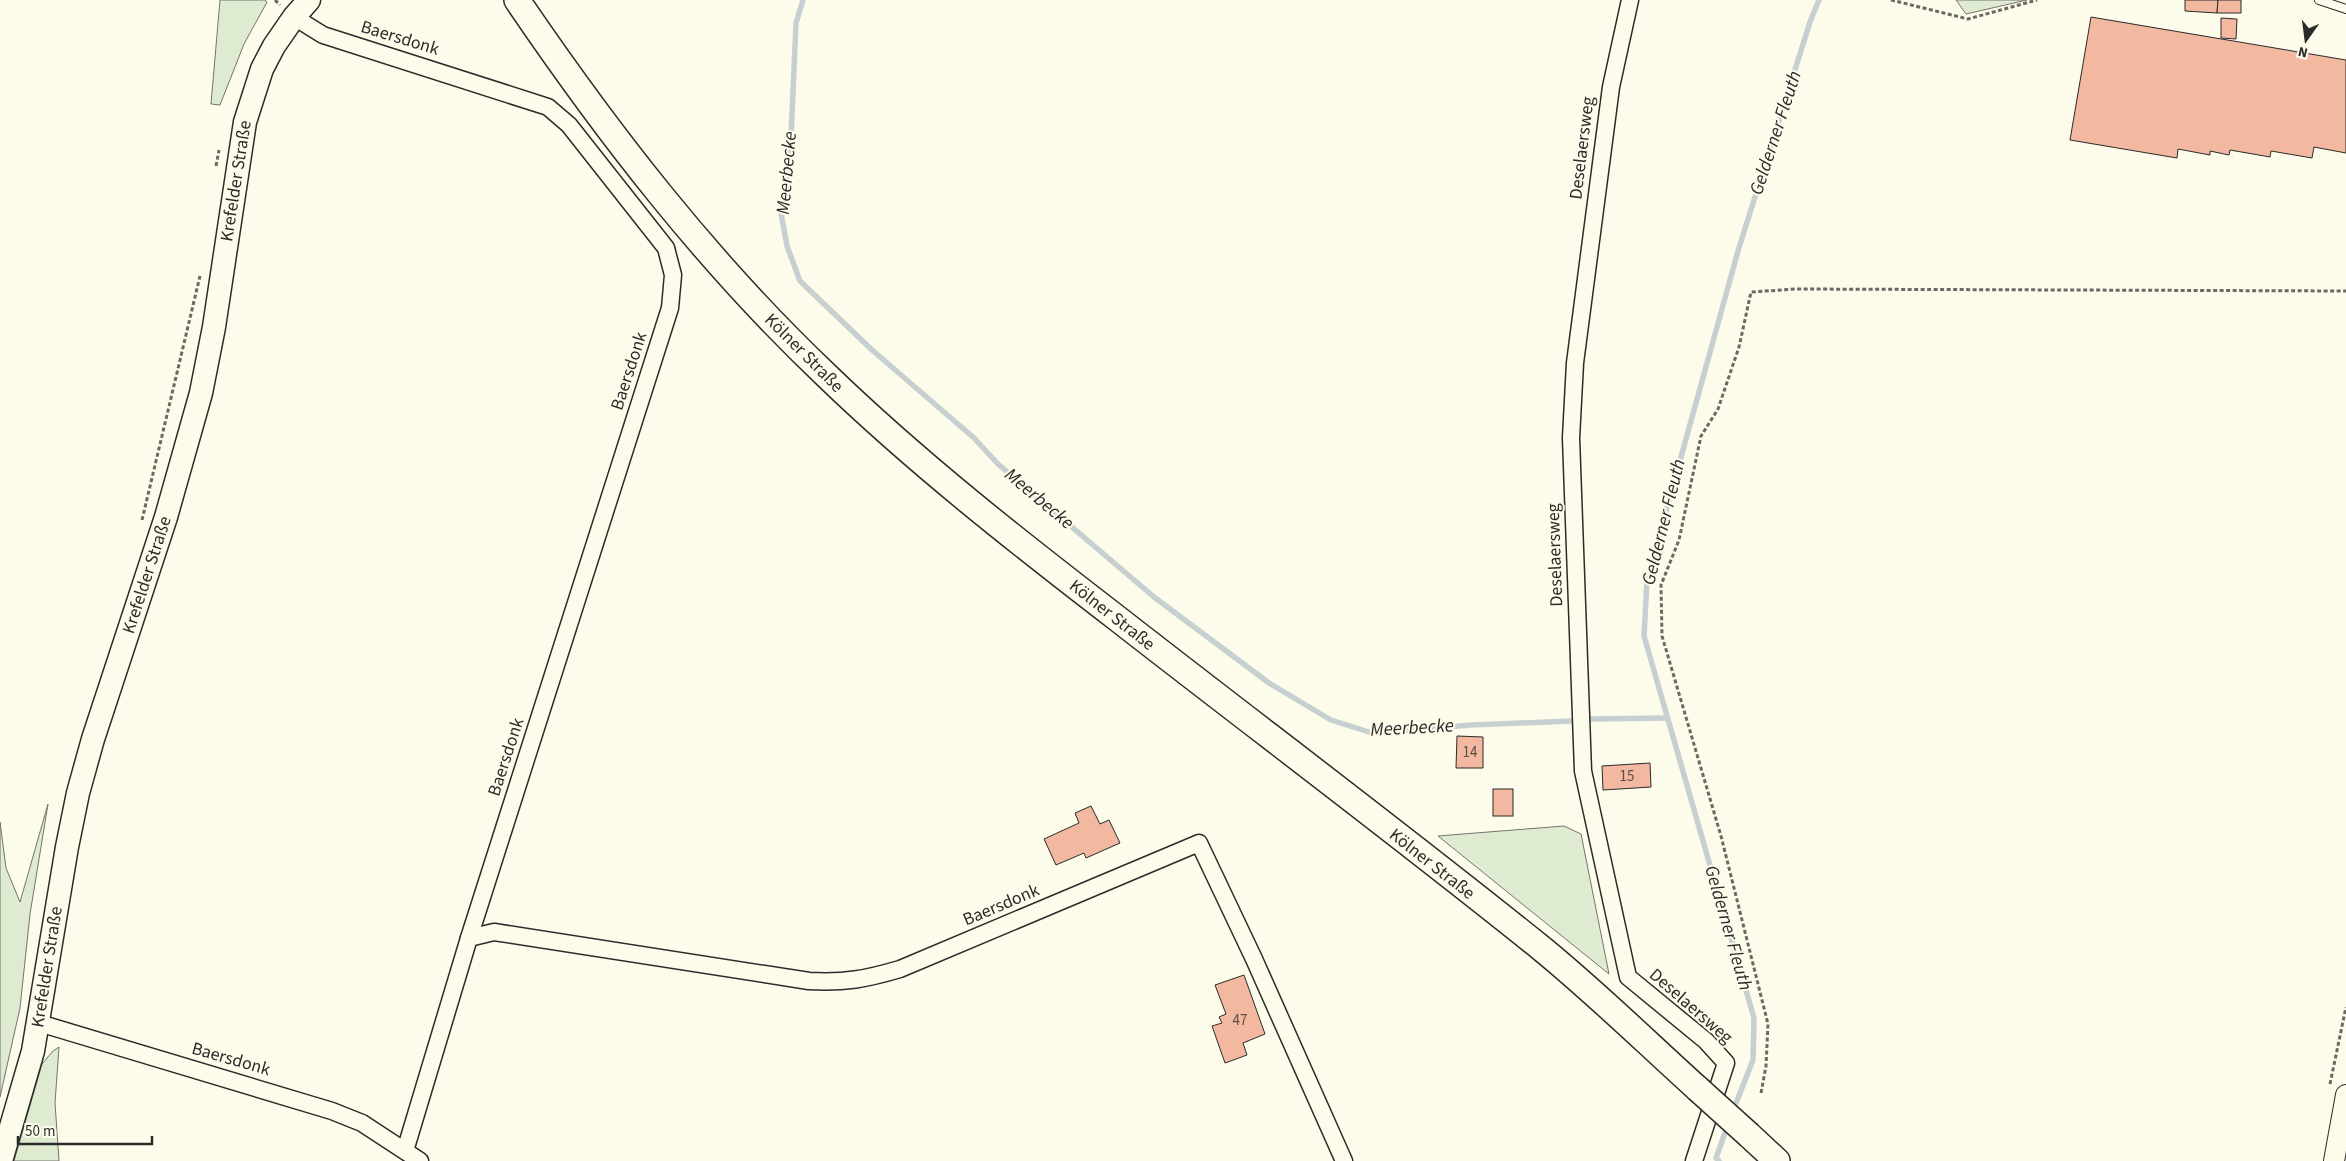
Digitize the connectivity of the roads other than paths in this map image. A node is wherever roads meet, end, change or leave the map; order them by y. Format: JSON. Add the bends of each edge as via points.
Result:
{"nodes":[{"id":1,"x":309,"y":0,"type":"edge"},
{"id":2,"x":517,"y":0,"type":"edge"},
{"id":3,"x":1630,"y":0,"type":"edge"},
{"id":4,"x":2319,"y":0,"type":"edge"},
{"id":5,"x":283,"y":8,"type":"edge"},
{"id":6,"x":2346,"y":9,"type":"edge"},
{"id":7,"x":469,"y":938,"type":"junction"},
{"id":8,"x":39,"y":1023,"type":"junction"},
{"id":9,"x":2346,"y":1095,"type":"edge"},
{"id":10,"x":405,"y":1151,"type":"junction"},
{"id":11,"x":1,"y":1161,"type":"edge"},
{"id":12,"x":420,"y":1161,"type":"edge"},
{"id":13,"x":1344,"y":1161,"type":"edge"},
{"id":14,"x":1694,"y":1161,"type":"edge"},
{"id":15,"x":1777,"y":1161,"type":"edge"},
{"id":16,"x":2334,"y":1161,"type":"edge"}],
"edges":[{"from":1,"to":5,"type":"main road","name":"Krefelder Straße"},
{"from":2,"to":15,"type":"main road","name":"Kölner Straße","bridge":true,"via":[[570,78],[700,242],[824,374],[902,446],[1052,568],[1544,950]]},
{"from":3,"to":14,"type":"street","name":"Deselaersweg","via":[[1611,87],[1574,363],[1571,438],[1582,772],[1628,977],[1706,1041],[1726,1063]]},
{"from":4,"to":6,"type":"lane"},
{"from":5,"to":7,"type":"street","name":"Baersdonk","via":[[323,35],[548,107],[569,125],[666,248],[673,275],[670,308]]},
{"from":5,"to":8,"type":"main road","name":"Krefelder Straße","via":[[274,46],[262,68],[245,122],[201,394],[166,517],[78,793]]},
{"from":7,"to":10,"type":"street","name":"Baersdonk"},
{"from":7,"to":13,"type":"street","name":"Baersdonk","via":[[494,932],[809,981],[840,983],[900,969],[1199,843]]},
{"from":8,"to":10,"type":"street","name":"Baersdonk","via":[[332,1111],[362,1123]]},
{"from":8,"to":11,"type":"main road","name":"Krefelder Straße"},
{"from":9,"to":16,"type":"street"},
{"from":10,"to":12,"type":"street","name":"Baersdonk"}]}
